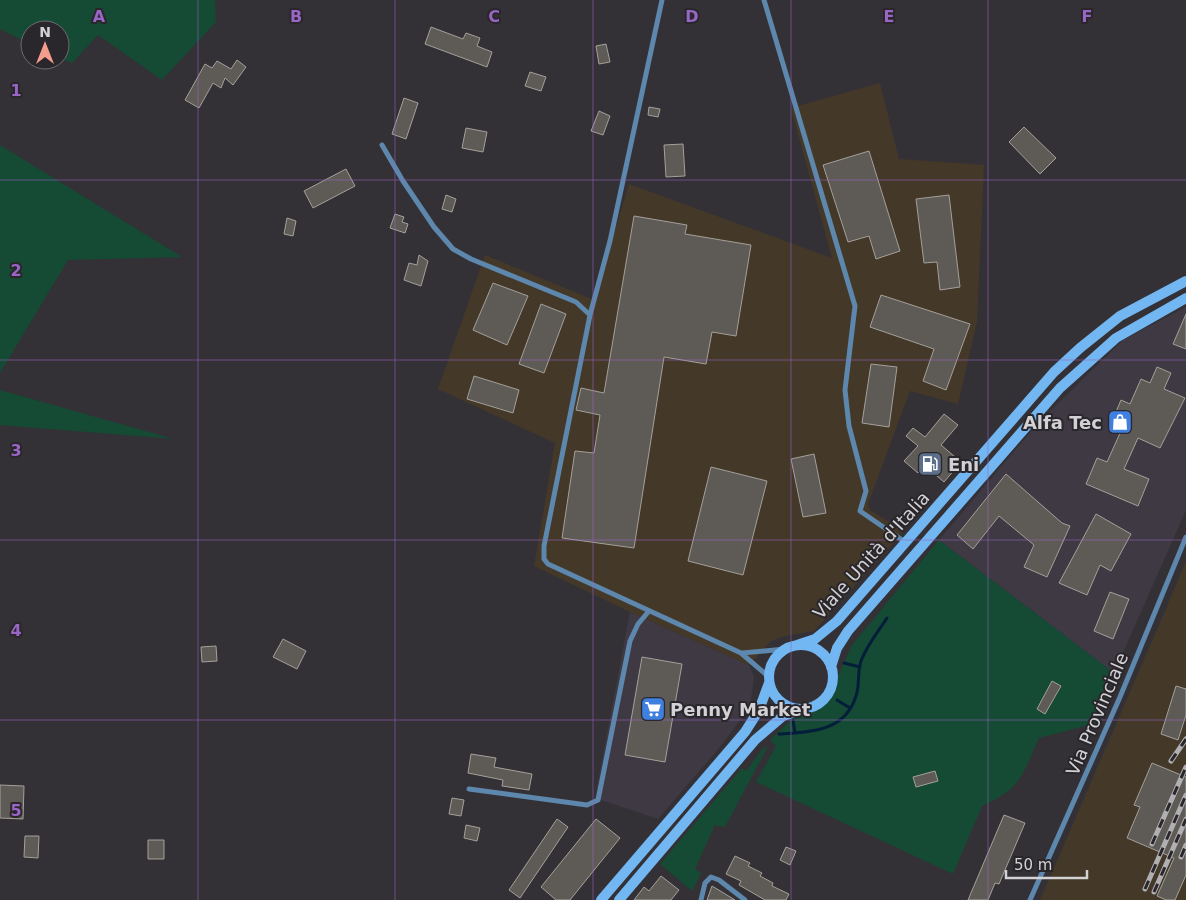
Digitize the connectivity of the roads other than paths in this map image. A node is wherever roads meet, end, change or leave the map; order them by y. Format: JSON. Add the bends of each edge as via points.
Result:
{"nodes":[{"id":1,"x":662,"y":0,"type":"edge"},
{"id":2,"x":764,"y":0,"type":"edge"},
{"id":3,"x":382,"y":145,"type":"dead end"},
{"id":4,"x":1186,"y":281,"type":"edge"},
{"id":5,"x":1186,"y":298,"type":"edge"},
{"id":6,"x":590,"y":315,"type":"junction"},
{"id":7,"x":1186,"y":537,"type":"edge"},
{"id":8,"x":905,"y":542,"type":"junction"},
{"id":9,"x":649,"y":611,"type":"junction"},
{"id":10,"x":797,"y":645,"type":"junction"},
{"id":11,"x":785,"y":649,"type":"junction"},
{"id":12,"x":741,"y":653,"type":"junction"},
{"id":13,"x":831,"y":667,"type":"junction"},
{"id":14,"x":769,"y":680,"type":"junction"},
{"id":15,"x":808,"y":708,"type":"junction"},
{"id":16,"x":469,"y":789,"type":"dead end"},
{"id":17,"x":602,"y":900,"type":"edge"},
{"id":18,"x":619,"y":900,"type":"edge"},
{"id":19,"x":701,"y":900,"type":"edge"},
{"id":20,"x":745,"y":900,"type":"edge"},
{"id":21,"x":1030,"y":900,"type":"edge"}],
"edges":[{"from":1,"to":6,"type":"street","via":[[610,241]]},
{"from":2,"to":8,"type":"street","via":[[855,306],[845,390],[849,426],[866,491],[860,511]]},
{"from":3,"to":6,"type":"street","via":[[434,228],[453,249],[576,302]]},
{"from":4,"to":8,"type":"main road","name":"Viale Unità d'Italia","via":[[1120,316],[1080,348],[1034,394]]},
{"from":5,"to":13,"type":"main road","name":"Viale Unità d'Italia","via":[[1116,338],[1060,388],[848,631]]},
{"from":6,"to":9,"type":"street","via":[[549,518],[544,558],[552,567]]},
{"from":7,"to":21,"type":"street","name":"Via Provinciale","via":[[1120,697]]},
{"from":8,"to":10,"type":"main road","name":"Viale Unità d'Italia","via":[[830,628],[815,639]]},
{"from":9,"to":12,"type":"street"},
{"from":9,"to":16,"type":"street","via":[[630,640],[598,800],[587,805]]},
{"from":10,"to":11,"type":"main road","name":"Viale Unità d'Italia"},
{"from":10,"to":13,"type":"main road","via":[[818,650]]},
{"from":11,"to":12,"type":"street"},
{"from":11,"to":14,"type":"main road","via":[[773,660]]},
{"from":12,"to":14,"type":"street"},
{"from":13,"to":15,"type":"main road","name":"Viale Unità d'Italia","via":[[828,693]]},
{"from":14,"to":15,"type":"main road","via":[[773,692],[788,706]]},
{"from":14,"to":17,"type":"main road","via":[[759,710],[745,732]]},
{"from":15,"to":18,"type":"main road","name":"Viale Unità d'Italia","via":[[783,716],[756,740]]},
{"from":19,"to":20,"type":"street","via":[[705,883],[711,877]]}]}
